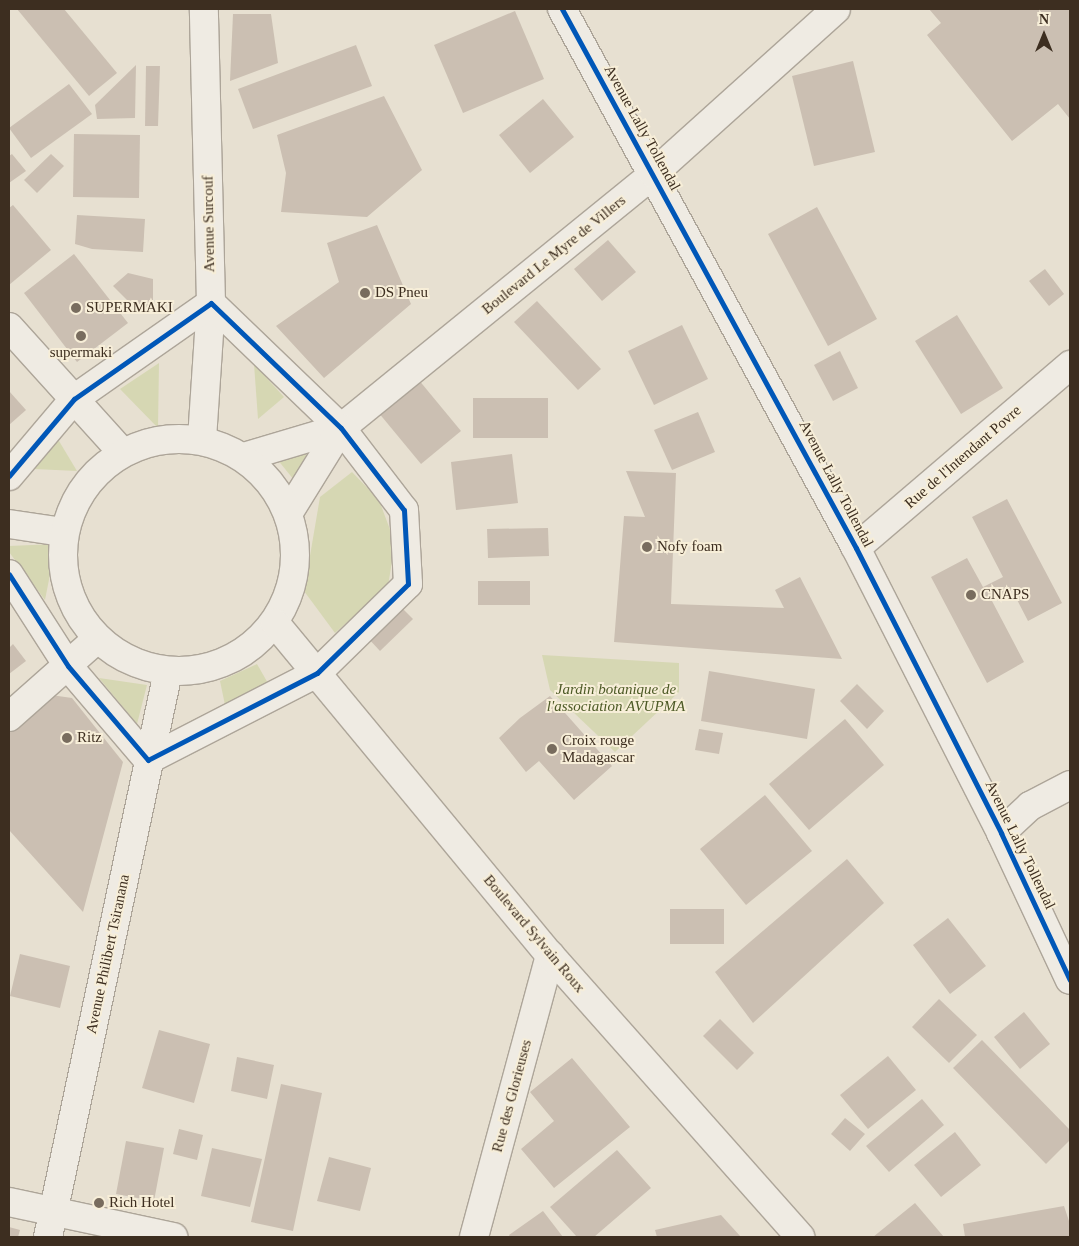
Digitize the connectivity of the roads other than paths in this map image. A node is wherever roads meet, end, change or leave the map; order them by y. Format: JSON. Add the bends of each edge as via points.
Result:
{"nodes":[{"id":1,"x":204,"y":9,"type":"edge"},
{"id":2,"x":562,"y":9,"type":"edge"},
{"id":3,"x":836,"y":9,"type":"edge"},
{"id":4,"x":653,"y":174,"type":"junction"},
{"id":5,"x":211,"y":303,"type":"junction"},
{"id":6,"x":9,"y":326,"type":"edge"},
{"id":7,"x":1070,"y":365,"type":"edge"},
{"id":8,"x":74,"y":399,"type":"junction"},
{"id":9,"x":341,"y":428,"type":"junction"},
{"id":10,"x":202,"y":440,"type":"junction"},
{"id":11,"x":122,"y":452,"type":"junction"},
{"id":12,"x":244,"y":456,"type":"junction"},
{"id":13,"x":9,"y":476,"type":"edge"},
{"id":14,"x":289,"y":512,"type":"junction"},
{"id":15,"x":9,"y":524,"type":"edge"},
{"id":16,"x":63,"y":532,"type":"junction"},
{"id":17,"x":856,"y":548,"type":"junction"},
{"id":18,"x":9,"y":574,"type":"edge"},
{"id":19,"x":275,"y":623,"type":"junction"},
{"id":20,"x":97,"y":639,"type":"junction"},
{"id":21,"x":68,"y":666,"type":"junction"},
{"id":22,"x":168,"y":672,"type":"junction"},
{"id":23,"x":317,"y":673,"type":"junction"},
{"id":24,"x":9,"y":717,"type":"edge"},
{"id":25,"x":148,"y":760,"type":"junction"},
{"id":26,"x":1070,"y":785,"type":"edge"},
{"id":27,"x":1001,"y":833,"type":"junction"},
{"id":28,"x":550,"y":955,"type":"junction"},
{"id":29,"x":1070,"y":980,"type":"edge"},
{"id":30,"x":9,"y":1202,"type":"edge"},
{"id":31,"x":51,"y":1225,"type":"edge"},
{"id":32,"x":172,"y":1237,"type":"edge"},
{"id":33,"x":474,"y":1237,"type":"edge"},
{"id":34,"x":800,"y":1237,"type":"edge"}],
"edges":[{"from":1,"to":5,"type":"street","name":"Avenue Surcouf"},
{"from":2,"to":4,"type":"street","name":"Avenue Lally Tollendal"},
{"from":3,"to":4,"type":"street","name":"Boulevard Le Myre de Villers"},
{"from":4,"to":9,"type":"street","name":"Boulevard Le Myre de Villers"},
{"from":4,"to":17,"type":"street","name":"Avenue Lally Tollendal"},
{"from":5,"to":8,"type":"street"},
{"from":5,"to":9,"type":"street"},
{"from":5,"to":10,"type":"street","name":"Avenue Surcouf"},
{"from":6,"to":8,"type":"street"},
{"from":7,"to":17,"type":"street","name":"Rue de l'Intendant Povre"},
{"from":8,"to":11,"type":"street"},
{"from":8,"to":13,"type":"street"},
{"from":9,"to":12,"type":"street","name":"Boulevard Le Myre de Villers"},
{"from":9,"to":14,"type":"street"},
{"from":9,"to":23,"type":"street","via":[[404,510],[408,584]]},
{"from":10,"to":11,"type":"street","via":[[161,438]]},
{"from":10,"to":12,"type":"street"},
{"from":11,"to":16,"type":"street","via":[[83,486]]},
{"from":12,"to":14,"type":"street"},
{"from":14,"to":19,"type":"street","via":[[298,549],[292,589]]},
{"from":15,"to":16,"type":"street"},
{"from":16,"to":20,"type":"street","via":[[67,590]]},
{"from":17,"to":27,"type":"street","name":"Avenue Lally Tollendal"},
{"from":18,"to":21,"type":"street"},
{"from":19,"to":22,"type":"street","via":[[246,652],[209,669]]},
{"from":19,"to":23,"type":"street","name":"Boulevard Sylvain Roux"},
{"from":20,"to":21,"type":"street"},
{"from":20,"to":22,"type":"street","via":[[130,661]]},
{"from":21,"to":24,"type":"street"},
{"from":21,"to":25,"type":"street"},
{"from":22,"to":25,"type":"street","name":"Avenue Philibert Tsiranana"},
{"from":23,"to":25,"type":"street"},
{"from":23,"to":28,"type":"street","name":"Boulevard Sylvain Roux"},
{"from":25,"to":31,"type":"street","name":"Avenue Philibert Tsiranana"},
{"from":26,"to":27,"type":"street","via":[[1030,806]]},
{"from":27,"to":29,"type":"street","name":"Avenue Lally Tollendal"},
{"from":28,"to":33,"type":"street","name":"Rue des Glorieuses"},
{"from":28,"to":34,"type":"street","name":"Boulevard Sylvain Roux"},
{"from":30,"to":31,"type":"street"},
{"from":31,"to":32,"type":"street"}]}
